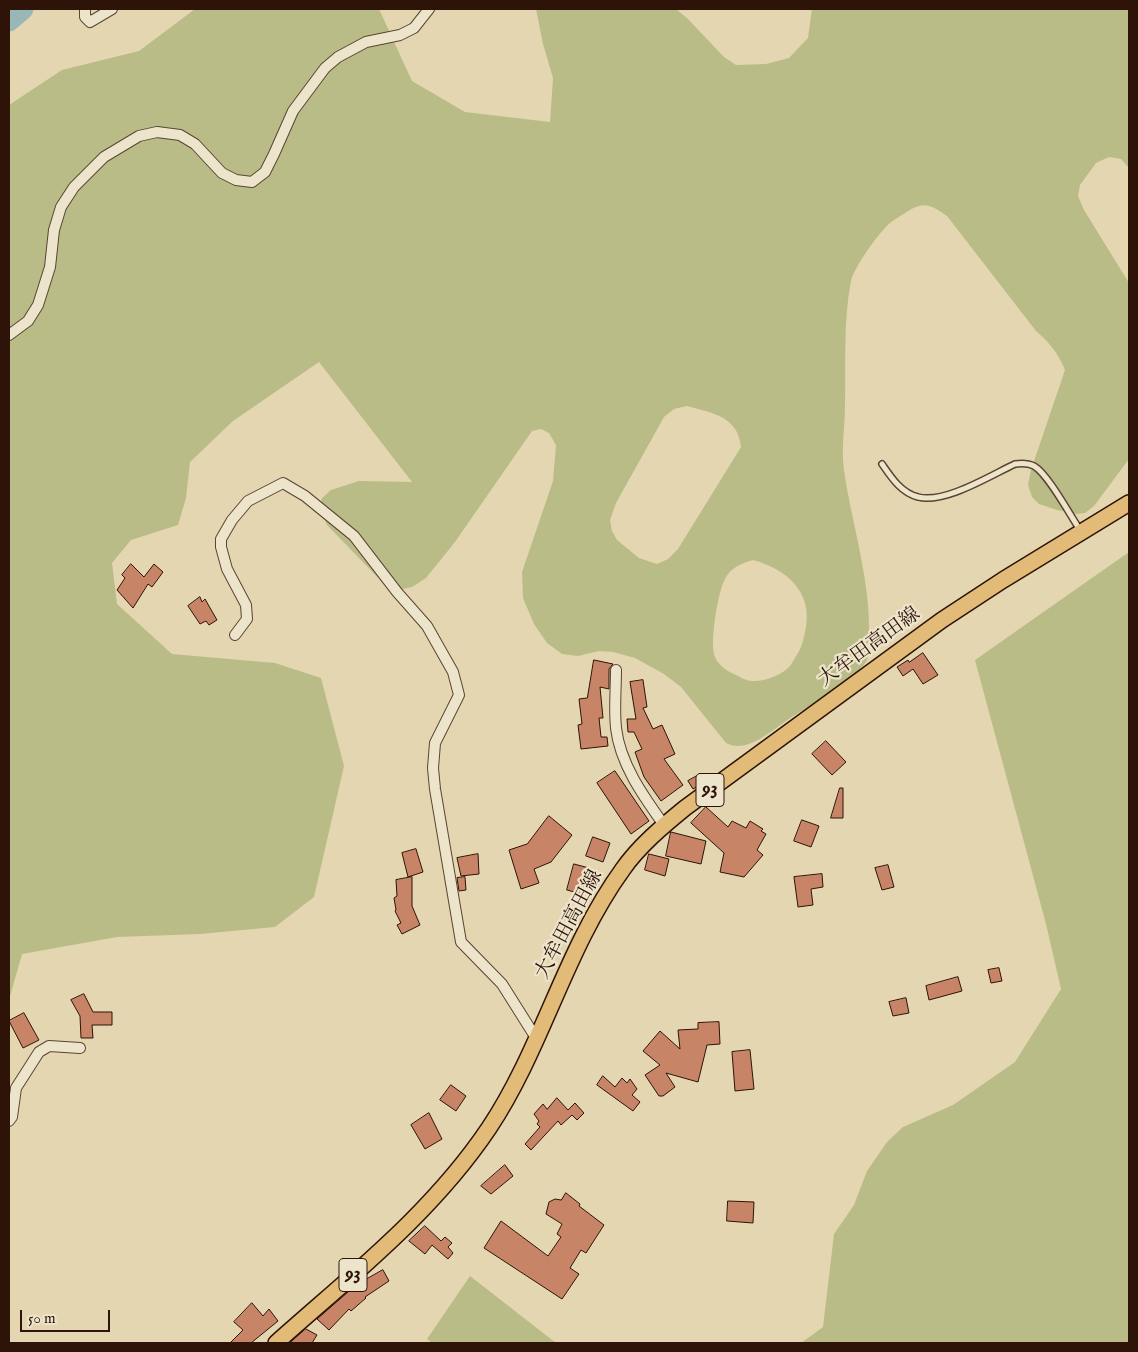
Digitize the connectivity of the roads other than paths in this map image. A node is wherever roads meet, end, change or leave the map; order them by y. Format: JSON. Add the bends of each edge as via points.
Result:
{"nodes":[{"id":1,"x":85,"y":9,"type":"edge"},
{"id":2,"x":112,"y":9,"type":"edge"},
{"id":3,"x":429,"y":9,"type":"edge"},
{"id":4,"x":9,"y":335,"type":"edge"},
{"id":5,"x":882,"y":464,"type":"dead end"},
{"id":6,"x":1129,"y":503,"type":"edge"},
{"id":7,"x":1081,"y":533,"type":"junction"},
{"id":8,"x":235,"y":635,"type":"dead end"},
{"id":9,"x":616,"y":670,"type":"dead end"},
{"id":10,"x":664,"y":825,"type":"junction"},
{"id":11,"x":536,"y":1038,"type":"junction"},
{"id":12,"x":80,"y":1048,"type":"dead end"},
{"id":13,"x":9,"y":1122,"type":"edge"},
{"id":14,"x":276,"y":1343,"type":"edge"}],
"edges":[{"from":1,"to":2,"type":"street","via":[[85,17],[90,22]]},
{"from":3,"to":4,"type":"street","via":[[414,28],[400,35],[366,42],[325,68],[293,111],[265,172],[252,182],[236,180],[222,173],[194,144],[180,135],[158,132],[139,136],[104,156],[74,187],[61,207],[54,230],[50,267],[38,305],[28,321]]},
{"from":5,"to":7,"type":"lane","via":[[892,480],[905,491],[918,497],[932,498],[953,494],[1015,464],[1025,463],[1044,475]]},
{"from":6,"to":7,"type":"main road","name":"大牟田高田線","number":"93"},
{"from":7,"to":10,"type":"main road","name":"大牟田高田線","number":"93","via":[[942,620]]},
{"from":8,"to":11,"type":"street","via":[[247,619],[246,605],[227,569],[221,539],[248,501],[283,483],[305,496],[354,536],[427,626],[453,672],[459,695],[435,743],[433,768],[461,942],[502,984]]},
{"from":9,"to":10,"type":"street","via":[[616,728],[622,753],[643,795]]},
{"from":10,"to":11,"type":"main road","name":"大牟田高田線","number":"93","via":[[624,868],[601,902]]},
{"from":11,"to":14,"type":"main road","name":"大牟田高田線","number":"93","via":[[501,1109],[452,1177],[379,1253]]},
{"from":12,"to":13,"type":"street","via":[[49,1046],[40,1052],[16,1088]]}]}
